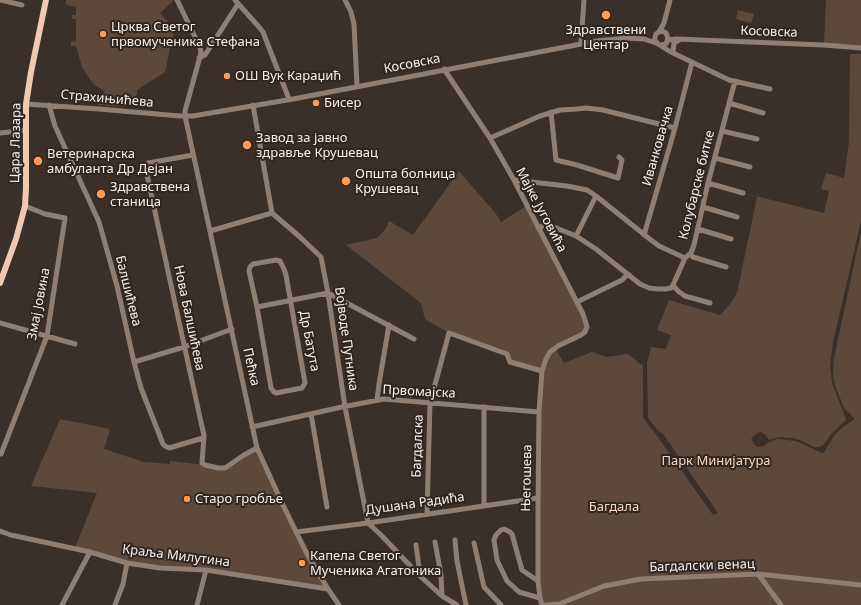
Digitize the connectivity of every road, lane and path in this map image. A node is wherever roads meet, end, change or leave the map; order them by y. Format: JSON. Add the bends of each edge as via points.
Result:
{"nodes":[{"id":1,"x":0,"y":0,"type":"edge"},
{"id":2,"x":46,"y":0,"type":"edge"},
{"id":3,"x":177,"y":0,"type":"edge"},
{"id":4,"x":345,"y":0,"type":"edge"},
{"id":5,"x":584,"y":0,"type":"edge"},
{"id":6,"x":670,"y":0,"type":"edge"},
{"id":7,"x":237,"y":2,"type":"edge"},
{"id":8,"x":22,"y":5,"type":"dead end"},
{"id":9,"x":664,"y":23,"type":"junction"},
{"id":10,"x":657,"y":34,"type":"junction"},
{"id":11,"x":667,"y":38,"type":"junction"},
{"id":12,"x":644,"y":39,"type":"junction"},
{"id":13,"x":677,"y":40,"type":"junction"},
{"id":14,"x":581,"y":43,"type":"junction"},
{"id":15,"x":658,"y":44,"type":"junction"},
{"id":16,"x":861,"y":48,"type":"edge"},
{"id":17,"x":673,"y":52,"type":"junction"},
{"id":18,"x":199,"y":58,"type":"junction"},
{"id":19,"x":692,"y":62,"type":"junction"},
{"id":20,"x":444,"y":69,"type":"junction"},
{"id":21,"x":735,"y":81,"type":"junction"},
{"id":22,"x":357,"y":86,"type":"junction"},
{"id":23,"x":770,"y":89,"type":"dead end"},
{"id":24,"x":289,"y":99,"type":"junction"},
{"id":25,"x":729,"y":103,"type":"junction"},
{"id":26,"x":26,"y":104,"type":"junction"},
{"id":27,"x":253,"y":105,"type":"junction"},
{"id":28,"x":50,"y":106,"type":"junction"},
{"id":29,"x":551,"y":112,"type":"junction"},
{"id":30,"x":763,"y":113,"type":"dead end"},
{"id":31,"x":185,"y":116,"type":"junction"},
{"id":32,"x":675,"y":128,"type":"junction"},
{"id":33,"x":26,"y":130,"type":"junction"},
{"id":34,"x":722,"y":131,"type":"junction"},
{"id":35,"x":0,"y":133,"type":"edge"},
{"id":36,"x":490,"y":138,"type":"junction"},
{"id":37,"x":757,"y":139,"type":"dead end"},
{"id":38,"x":193,"y":155,"type":"junction"},
{"id":39,"x":619,"y":157,"type":"dead end"},
{"id":40,"x":714,"y":158,"type":"junction"},
{"id":41,"x":750,"y":167,"type":"dead end"},
{"id":42,"x":514,"y":180,"type":"junction"},
{"id":43,"x":708,"y":183,"type":"junction"},
{"id":44,"x":744,"y":193,"type":"dead end"},
{"id":45,"x":596,"y":196,"type":"junction"},
{"id":46,"x":25,"y":206,"type":"junction"},
{"id":47,"x":703,"y":207,"type":"junction"},
{"id":48,"x":272,"y":213,"type":"junction"},
{"id":49,"x":737,"y":217,"type":"dead end"},
{"id":50,"x":538,"y":228,"type":"junction"},
{"id":51,"x":698,"y":229,"type":"junction"},
{"id":52,"x":210,"y":231,"type":"junction"},
{"id":53,"x":644,"y":235,"type":"junction"},
{"id":54,"x":576,"y":236,"type":"junction"},
{"id":55,"x":731,"y":240,"type":"dead end"},
{"id":56,"x":687,"y":256,"type":"junction"},
{"id":57,"x":726,"y":267,"type":"dead end"},
{"id":58,"x":628,"y":274,"type":"junction"},
{"id":59,"x":0,"y":283,"type":"edge"},
{"id":60,"x":672,"y":287,"type":"junction"},
{"id":61,"x":328,"y":293,"type":"junction"},
{"id":62,"x":290,"y":301,"type":"junction"},
{"id":63,"x":577,"y":302,"type":"junction"},
{"id":64,"x":710,"y":303,"type":"dead end"},
{"id":65,"x":257,"y":307,"type":"junction"},
{"id":66,"x":0,"y":323,"type":"edge"},
{"id":67,"x":389,"y":326,"type":"junction"},
{"id":68,"x":232,"y":329,"type":"junction"},
{"id":69,"x":47,"y":336,"type":"junction"},
{"id":70,"x":414,"y":339,"type":"dead end"},
{"id":71,"x":75,"y":344,"type":"dead end"},
{"id":72,"x":184,"y":347,"type":"junction"},
{"id":73,"x":550,"y":352,"type":"joint"},
{"id":74,"x":134,"y":362,"type":"junction"},
{"id":75,"x":542,"y":371,"type":"junction"},
{"id":76,"x":377,"y":400,"type":"junction"},
{"id":77,"x":430,"y":403,"type":"junction"},
{"id":78,"x":345,"y":407,"type":"junction"},
{"id":79,"x":484,"y":407,"type":"junction"},
{"id":80,"x":540,"y":412,"type":"junction"},
{"id":81,"x":310,"y":414,"type":"junction"},
{"id":82,"x":252,"y":428,"type":"junction"},
{"id":83,"x":203,"y":438,"type":"junction"},
{"id":84,"x":257,"y":448,"type":"junction"},
{"id":85,"x":1,"y":454,"type":"edge"},
{"id":86,"x":538,"y":498,"type":"junction"},
{"id":87,"x":484,"y":505,"type":"junction"},
{"id":88,"x":327,"y":508,"type":"dead end"},
{"id":89,"x":427,"y":514,"type":"junction"},
{"id":90,"x":368,"y":522,"type":"junction"},
{"id":91,"x":0,"y":531,"type":"edge"},
{"id":92,"x":296,"y":532,"type":"junction"},
{"id":93,"x":455,"y":540,"type":"dead end"},
{"id":94,"x":435,"y":542,"type":"dead end"},
{"id":95,"x":474,"y":543,"type":"dead end"},
{"id":96,"x":416,"y":544,"type":"dead end"},
{"id":97,"x":90,"y":552,"type":"junction"},
{"id":98,"x":127,"y":563,"type":"junction"},
{"id":99,"x":206,"y":570,"type":"junction"},
{"id":100,"x":758,"y":574,"type":"junction"},
{"id":101,"x":420,"y":576,"type":"junction"},
{"id":102,"x":538,"y":581,"type":"junction"},
{"id":103,"x":861,"y":586,"type":"edge"},
{"id":104,"x":328,"y":589,"type":"junction"},
{"id":105,"x":442,"y":596,"type":"junction"},
{"id":106,"x":540,"y":598,"type":"junction"},
{"id":107,"x":62,"y":605,"type":"edge"},
{"id":108,"x":115,"y":605,"type":"edge"},
{"id":109,"x":197,"y":605,"type":"edge"},
{"id":110,"x":339,"y":605,"type":"edge"},
{"id":111,"x":457,"y":605,"type":"edge"},
{"id":112,"x":466,"y":605,"type":"edge"},
{"id":113,"x":501,"y":605,"type":"edge"},
{"id":114,"x":542,"y":605,"type":"edge"},
{"id":115,"x":547,"y":605,"type":"edge"},
{"id":116,"x":781,"y":605,"type":"edge"}],
"edges":[{"from":1,"to":8,"type":"street"},
{"from":2,"to":26,"type":"main road","name":"Цара Лазара"},
{"from":3,"to":18,"type":"street","via":[[200,47]]},
{"from":4,"to":22,"type":"street","via":[[354,24]]},
{"from":5,"to":14,"type":"street"},
{"from":6,"to":9,"type":"street"},
{"from":7,"to":18,"type":"street","via":[[205,55]]},
{"from":7,"to":24,"type":"street","via":[[260,27]]},
{"from":9,"to":10,"type":"street"},
{"from":9,"to":11,"type":"street"},
{"from":10,"to":11,"type":"street","name":"Косовска","via":[[662,32]]},
{"from":10,"to":12,"type":"street","name":"Косовска"},
{"from":10,"to":15,"type":"street","via":[[655,40]]},
{"from":11,"to":13,"type":"street","name":"Косовска"},
{"from":11,"to":15,"type":"street","name":"Косовска","via":[[664,44]]},
{"from":11,"to":17,"type":"street"},
{"from":12,"to":14,"type":"street","name":"Косовска","via":[[626,38]]},
{"from":12,"to":15,"type":"street","name":"Косовска"},
{"from":13,"to":16,"type":"street","name":"Косовска"},
{"from":13,"to":17,"type":"street"},
{"from":14,"to":20,"type":"street","name":"Косовска"},
{"from":15,"to":17,"type":"street"},
{"from":17,"to":19,"type":"street"},
{"from":18,"to":31,"type":"street"},
{"from":19,"to":21,"type":"street"},
{"from":19,"to":32,"type":"street","name":"Иванковачка"},
{"from":20,"to":22,"type":"street","name":"Косовска"},
{"from":20,"to":36,"type":"street","name":"Мајке Југовића"},
{"from":21,"to":23,"type":"street"},
{"from":21,"to":25,"type":"street","name":"Колубарске битке"},
{"from":22,"to":24,"type":"street","name":"Косовска"},
{"from":24,"to":27,"type":"street","name":"Косовска"},
{"from":25,"to":30,"type":"street"},
{"from":25,"to":34,"type":"street","name":"Колубарске битке"},
{"from":26,"to":28,"type":"street","name":"Страхињићева"},
{"from":26,"to":33,"type":"main road","name":"Цара Лазара"},
{"from":27,"to":31,"type":"street","name":"Косовска"},
{"from":27,"to":48,"type":"street"},
{"from":28,"to":31,"type":"street","name":"Страхињићева"},
{"from":28,"to":74,"type":"street","name":"Балшићева","via":[[55,126],[99,222]]},
{"from":29,"to":32,"type":"street","via":[[595,109]]},
{"from":29,"to":36,"type":"street"},
{"from":29,"to":39,"type":"street","via":[[556,160],[618,178],[622,160]]},
{"from":31,"to":38,"type":"street","name":"Пећка"},
{"from":32,"to":53,"type":"street","name":"Иванковачка"},
{"from":33,"to":35,"type":"street"},
{"from":33,"to":46,"type":"main road","name":"Цара Лазара"},
{"from":34,"to":37,"type":"street"},
{"from":34,"to":40,"type":"street","name":"Колубарске битке"},
{"from":36,"to":42,"type":"street","name":"Мајке Југовића"},
{"from":38,"to":52,"type":"street","name":"Пећка"},
{"from":38,"to":72,"type":"street","name":"Нова Балшићева","via":[[148,163],[145,166]]},
{"from":40,"to":41,"type":"street"},
{"from":40,"to":43,"type":"street","name":"Колубарске битке"},
{"from":42,"to":45,"type":"street","via":[[584,189]]},
{"from":42,"to":50,"type":"street","name":"Мајке Југовића"},
{"from":43,"to":44,"type":"street"},
{"from":43,"to":47,"type":"street","name":"Колубарске битке"},
{"from":45,"to":53,"type":"street"},
{"from":45,"to":54,"type":"street"},
{"from":46,"to":59,"type":"main road","name":"Цара Лазара"},
{"from":46,"to":69,"type":"street","name":"Змај Јовина","via":[[65,218]]},
{"from":47,"to":49,"type":"street"},
{"from":47,"to":51,"type":"street","name":"Колубарске битке"},
{"from":48,"to":52,"type":"street"},
{"from":48,"to":61,"type":"street","name":"Војводе Путника","via":[[321,257]]},
{"from":50,"to":54,"type":"street","via":[[545,225]]},
{"from":50,"to":63,"type":"street","name":"Мајке Југовића"},
{"from":51,"to":55,"type":"street"},
{"from":51,"to":56,"type":"street","name":"Колубарске битке","via":[[694,245]]},
{"from":52,"to":68,"type":"street","name":"Пећка"},
{"from":53,"to":56,"type":"street","via":[[659,246]]},
{"from":54,"to":58,"type":"street"},
{"from":56,"to":57,"type":"street"},
{"from":56,"to":60,"type":"street","name":"Колубарске битке"},
{"from":58,"to":60,"type":"street","via":[[649,288],[658,290]]},
{"from":58,"to":63,"type":"street","via":[[622,280]]},
{"from":60,"to":64,"type":"street","via":[[685,296]]},
{"from":61,"to":62,"type":"street","name":"Др Батута"},
{"from":61,"to":67,"type":"street"},
{"from":61,"to":78,"type":"street","name":"Војводе Путника"},
{"from":62,"to":65,"type":"street","name":"Др Батута"},
{"from":62,"to":65,"type":"street","name":"Др Батута","via":[[286,275],[280,261],[264,262],[253,264],[249,272]]},
{"from":62,"to":65,"type":"street","name":"Др Батута","via":[[305,383],[302,388],[276,393],[271,388]]},
{"from":63,"to":73,"type":"street","name":"Мајке Југовића","via":[[585,320],[585,332]]},
{"from":66,"to":69,"type":"street"},
{"from":67,"to":70,"type":"street"},
{"from":67,"to":76,"type":"street"},
{"from":68,"to":72,"type":"street"},
{"from":68,"to":82,"type":"street","name":"Пећка"},
{"from":69,"to":71,"type":"street"},
{"from":69,"to":85,"type":"street","name":"Змај Јовина"},
{"from":72,"to":74,"type":"street"},
{"from":72,"to":83,"type":"street","name":"Нова Балшићева"},
{"from":73,"to":75,"type":"street","name":"Његошева"},
{"from":74,"to":83,"type":"street","name":"Балшићева","via":[[141,388],[165,446],[170,448]]},
{"from":75,"to":77,"type":"street","name":"Багдалска","via":[[510,362],[507,354],[450,333]]},
{"from":75,"to":80,"type":"street","name":"Његошева"},
{"from":76,"to":77,"type":"street","name":"Првомајска","via":[[396,399]]},
{"from":76,"to":78,"type":"street","name":"Првомајска"},
{"from":77,"to":79,"type":"street","name":"Првомајска"},
{"from":77,"to":89,"type":"street","name":"Багдалска"},
{"from":78,"to":81,"type":"street","name":"Првомајска"},
{"from":78,"to":90,"type":"street","name":"Војводе Путника"},
{"from":79,"to":80,"type":"street","name":"Првомајска"},
{"from":79,"to":87,"type":"street"},
{"from":80,"to":86,"type":"street","name":"Његошева"},
{"from":81,"to":82,"type":"street","name":"Првомајска"},
{"from":81,"to":88,"type":"street"},
{"from":82,"to":84,"type":"street","name":"Пећка"},
{"from":83,"to":84,"type":"street","name":"Нова Балшићева","via":[[202,463],[218,468],[224,468]]},
{"from":84,"to":92,"type":"street","name":"Пећка"},
{"from":86,"to":87,"type":"street","name":"Душана Радића"},
{"from":86,"to":102,"type":"street","name":"Његошева"},
{"from":87,"to":89,"type":"street","name":"Душана Радића"},
{"from":89,"to":90,"type":"street","name":"Душана Радића"},
{"from":90,"to":92,"type":"street","name":"Душана Радића"},
{"from":90,"to":101,"type":"street"},
{"from":91,"to":97,"type":"street","name":"Краља Милутина"},
{"from":92,"to":104,"type":"street","name":"Пећка"},
{"from":93,"to":112,"type":"street"},
{"from":94,"to":105,"type":"street"},
{"from":95,"to":113,"type":"street","via":[[484,587]]},
{"from":96,"to":101,"type":"street"},
{"from":97,"to":98,"type":"street","name":"Краља Милутина"},
{"from":97,"to":107,"type":"street"},
{"from":98,"to":99,"type":"street","name":"Краља Милутина","via":[[160,568]]},
{"from":98,"to":108,"type":"street"},
{"from":99,"to":104,"type":"street","name":"Краља Милутина"},
{"from":99,"to":109,"type":"street"},
{"from":100,"to":103,"type":"street","name":"Багдалски венац"},
{"from":100,"to":115,"type":"street","name":"Багдалски венац","via":[[641,579],[604,586],[559,604]]},
{"from":100,"to":116,"type":"street"},
{"from":101,"to":105,"type":"street"},
{"from":102,"to":106,"type":"street","name":"Његошева"},
{"from":102,"to":106,"type":"street","via":[[522,570],[512,534],[504,529],[496,534],[494,540],[497,560],[506,581],[518,592]]},
{"from":104,"to":110,"type":"street","name":"Пећка"},
{"from":105,"to":111,"type":"street"},
{"from":106,"to":114,"type":"street","name":"Његошева"},
{"from":114,"to":115,"type":"street","name":"Багдалски венац"}]}
